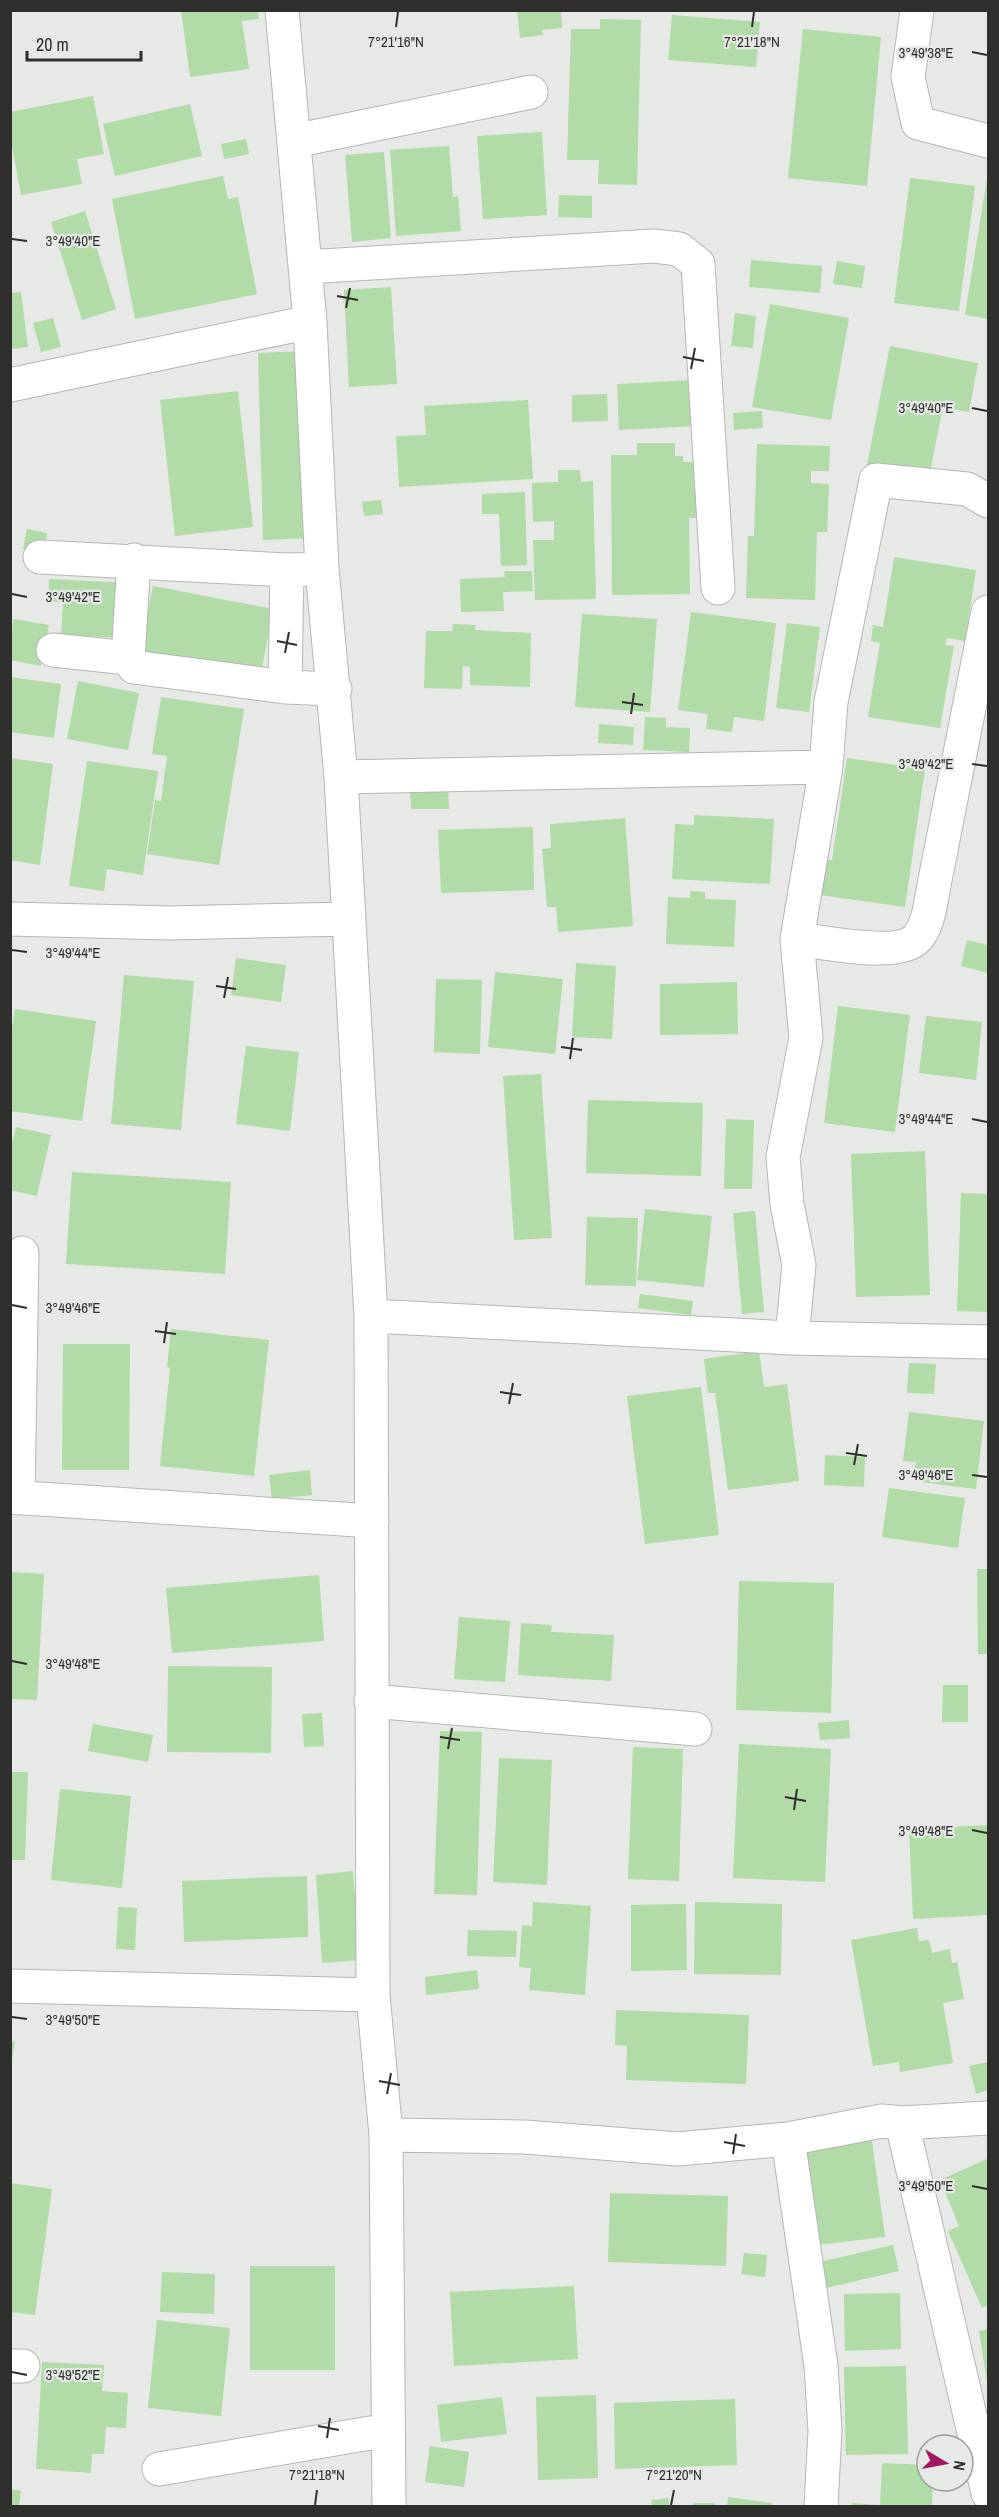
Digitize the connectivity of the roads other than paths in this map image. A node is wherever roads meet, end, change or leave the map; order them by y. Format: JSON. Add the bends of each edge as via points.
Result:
{"nodes":[{"id":1,"x":282,"y":10,"type":"edge"},
{"id":2,"x":917,"y":10,"type":"edge"},
{"id":3,"x":531,"y":92,"type":"dead end"},
{"id":4,"x":294,"y":141,"type":"junction"},
{"id":5,"x":988,"y":141,"type":"edge"},
{"id":6,"x":305,"y":267,"type":"junction"},
{"id":7,"x":310,"y":322,"type":"junction"},
{"id":8,"x":10,"y":385,"type":"edge"},
{"id":9,"x":988,"y":501,"type":"edge"},
{"id":10,"x":40,"y":557,"type":"dead end"},
{"id":11,"x":134,"y":561,"type":"junction"},
{"id":12,"x":322,"y":569,"type":"junction"},
{"id":13,"x":287,"y":570,"type":"junction"},
{"id":14,"x":718,"y":588,"type":"dead end"},
{"id":15,"x":988,"y":612,"type":"edge"},
{"id":16,"x":53,"y":650,"type":"dead end"},
{"id":17,"x":128,"y":658,"type":"junction"},
{"id":18,"x":285,"y":687,"type":"junction"},
{"id":19,"x":335,"y":689,"type":"junction"},
{"id":20,"x":826,"y":767,"type":"junction"},
{"id":21,"x":341,"y":777,"type":"junction"},
{"id":22,"x":10,"y":919,"type":"edge"},
{"id":23,"x":348,"y":919,"type":"junction"},
{"id":24,"x":797,"y":939,"type":"junction"},
{"id":25,"x":22,"y":1253,"type":"dead end"},
{"id":26,"x":371,"y":1316,"type":"junction"},
{"id":27,"x":792,"y":1338,"type":"junction"},
{"id":28,"x":988,"y":1342,"type":"edge"},
{"id":29,"x":14,"y":1498,"type":"edge"},
{"id":30,"x":372,"y":1521,"type":"junction"},
{"id":31,"x":371,"y":1701,"type":"junction"},
{"id":32,"x":695,"y":1729,"type":"dead end"},
{"id":33,"x":10,"y":1986,"type":"edge"},
{"id":34,"x":373,"y":1995,"type":"junction"},
{"id":35,"x":988,"y":2118,"type":"edge"},
{"id":36,"x":902,"y":2123,"type":"junction"},
{"id":37,"x":387,"y":2135,"type":"junction"},
{"id":38,"x":789,"y":2139,"type":"junction"},
{"id":39,"x":388,"y":2430,"type":"junction"},
{"id":40,"x":159,"y":2469,"type":"dead end"},
{"id":41,"x":988,"y":2493,"type":"edge"},
{"id":42,"x":389,"y":2506,"type":"edge"},
{"id":43,"x":821,"y":2506,"type":"edge"}],
"edges":[{"from":1,"to":4,"type":"street"},
{"from":2,"to":5,"type":"street","via":[[908,77],[918,123]]},
{"from":3,"to":4,"type":"street"},
{"from":4,"to":6,"type":"street"},
{"from":6,"to":7,"type":"street"},
{"from":6,"to":14,"type":"street","via":[[654,246],[679,249],[698,264]]},
{"from":7,"to":8,"type":"street"},
{"from":7,"to":12,"type":"street"},
{"from":9,"to":20,"type":"street","via":[[967,489],[876,480],[831,702]]},
{"from":10,"to":11,"type":"street"},
{"from":11,"to":13,"type":"street"},
{"from":11,"to":17,"type":"street"},
{"from":12,"to":13,"type":"street"},
{"from":12,"to":19,"type":"street"},
{"from":13,"to":18,"type":"street"},
{"from":15,"to":24,"type":"street","via":[[926,922],[917,938],[906,947],[884,949]]},
{"from":16,"to":17,"type":"street"},
{"from":17,"to":18,"type":"street","via":[[134,667]]},
{"from":18,"to":19,"type":"street"},
{"from":19,"to":21,"type":"street"},
{"from":20,"to":21,"type":"street"},
{"from":20,"to":24,"type":"street"},
{"from":21,"to":23,"type":"street"},
{"from":22,"to":23,"type":"street","via":[[170,923]]},
{"from":23,"to":26,"type":"street"},
{"from":24,"to":27,"type":"street","via":[[806,1038],[783,1157],[799,1265]]},
{"from":25,"to":29,"type":"street"},
{"from":26,"to":27,"type":"street"},
{"from":26,"to":30,"type":"street"},
{"from":27,"to":28,"type":"street"},
{"from":29,"to":30,"type":"street"},
{"from":30,"to":31,"type":"street"},
{"from":31,"to":32,"type":"street"},
{"from":31,"to":34,"type":"street"},
{"from":33,"to":34,"type":"street"},
{"from":34,"to":37,"type":"street"},
{"from":35,"to":36,"type":"street"},
{"from":36,"to":38,"type":"street","via":[[882,2121]]},
{"from":36,"to":41,"type":"street"},
{"from":37,"to":38,"type":"street","via":[[525,2138],[678,2149]]},
{"from":37,"to":39,"type":"street"},
{"from":38,"to":43,"type":"street","via":[[821,2367],[825,2431]]},
{"from":39,"to":40,"type":"street"},
{"from":39,"to":42,"type":"street"}]}
